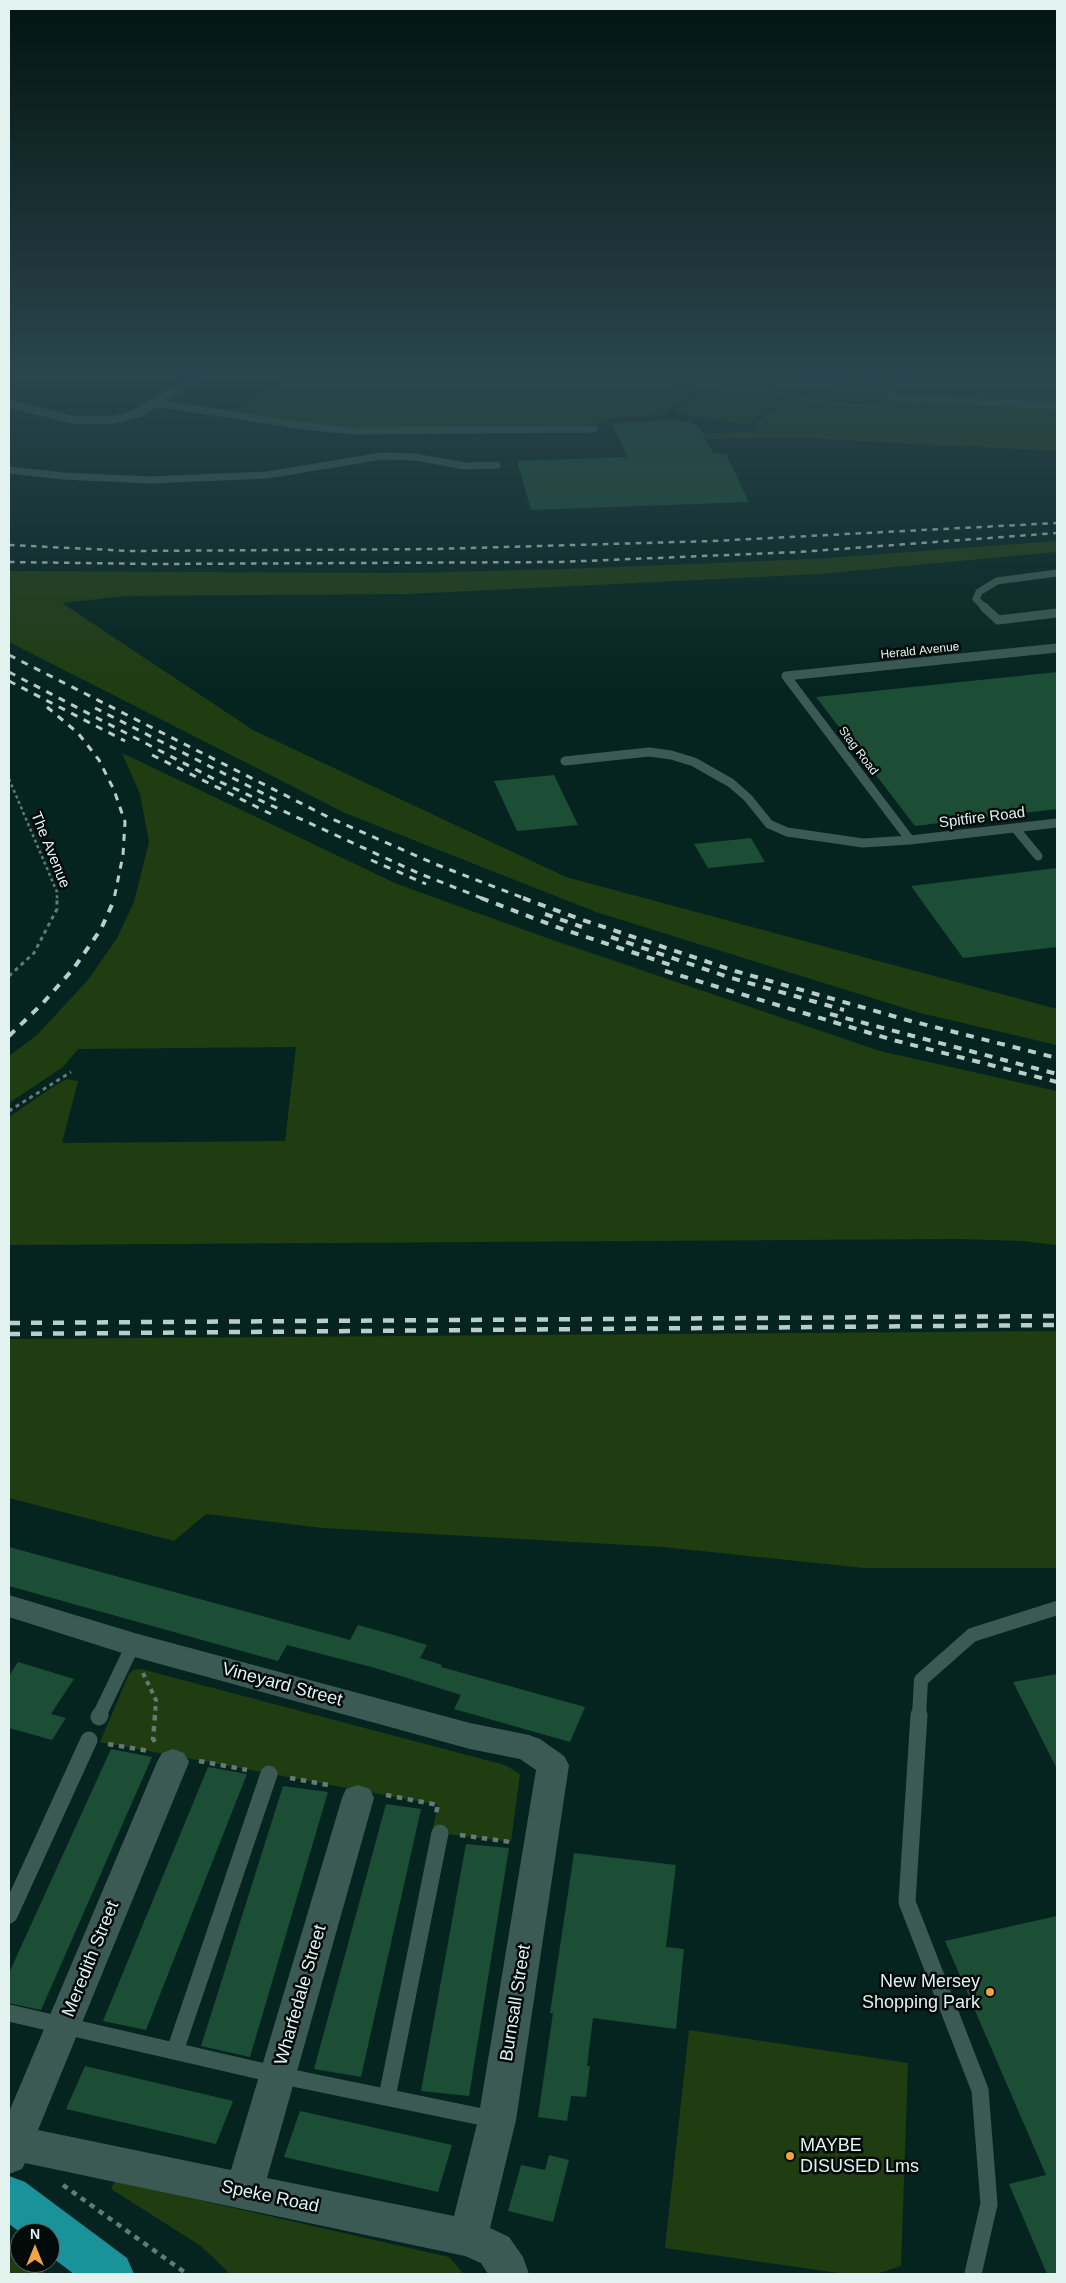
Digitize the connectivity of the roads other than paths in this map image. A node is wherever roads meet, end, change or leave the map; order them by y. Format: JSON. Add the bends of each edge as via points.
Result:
{"nodes":[{"id":1,"x":1057,"y":573,"type":"edge"},
{"id":2,"x":1057,"y":613,"type":"edge"},
{"id":3,"x":1057,"y":648,"type":"edge"},
{"id":4,"x":786,"y":676,"type":"joint"},
{"id":5,"x":565,"y":761,"type":"dead end"},
{"id":6,"x":1057,"y":823,"type":"edge"},
{"id":7,"x":1015,"y":828,"type":"junction"},
{"id":8,"x":910,"y":840,"type":"junction"},
{"id":9,"x":1038,"y":856,"type":"dead end"},
{"id":10,"x":10,"y":1608,"type":"edge"},
{"id":11,"x":1057,"y":1608,"type":"edge"},
{"id":12,"x":136,"y":1645,"type":"junction"},
{"id":13,"x":99,"y":1717,"type":"dead end"},
{"id":14,"x":89,"y":1740,"type":"road end"},
{"id":15,"x":171,"y":1756,"type":"road end"},
{"id":16,"x":553,"y":1765,"type":"joint"},
{"id":17,"x":268,"y":1774,"type":"road end"},
{"id":18,"x":360,"y":1793,"type":"road end"},
{"id":19,"x":440,"y":1833,"type":"road end"},
{"id":20,"x":9,"y":1915,"type":"edge"},
{"id":21,"x":9,"y":2013,"type":"edge"},
{"id":22,"x":64,"y":2025,"type":"junction"},
{"id":23,"x":175,"y":2051,"type":"junction"},
{"id":24,"x":278,"y":2074,"type":"junction"},
{"id":25,"x":387,"y":2097,"type":"junction"},
{"id":26,"x":497,"y":2120,"type":"junction"},
{"id":27,"x":12,"y":2150,"type":"edge"},
{"id":28,"x":244,"y":2192,"type":"junction"},
{"id":29,"x":9,"y":2197,"type":"edge"},
{"id":30,"x":468,"y":2238,"type":"junction"},
{"id":31,"x":111,"y":2274,"type":"edge"},
{"id":32,"x":509,"y":2274,"type":"edge"},
{"id":33,"x":973,"y":2274,"type":"edge"}],
"edges":[{"from":1,"to":2,"type":"lane","via":[[997,581],[978,592],[976,598],[998,620]]},
{"from":3,"to":4,"type":"lane","name":"Herald Avenue"},
{"from":4,"to":8,"type":"lane","name":"Stag Road"},
{"from":5,"to":8,"type":"lane","name":"Spitfire Road","via":[[649,752],[671,755],[694,762],[731,783],[769,824],[786,832],[863,842]]},
{"from":6,"to":7,"type":"lane","name":"Spitfire Road"},
{"from":7,"to":8,"type":"lane","name":"Spitfire Road"},
{"from":7,"to":9,"type":"lane"},
{"from":10,"to":12,"type":"street","name":"Vineyard Street"},
{"from":11,"to":33,"type":"lane","via":[[972,1635],[921,1680],[907,1902],[980,2090],[988,2204]]},
{"from":12,"to":13,"type":"lane"},
{"from":12,"to":16,"type":"street","name":"Vineyard Street","via":[[470,1736],[529,1748]]},
{"from":14,"to":20,"type":"lane"},
{"from":15,"to":22,"type":"street","name":"Meredith Street"},
{"from":16,"to":26,"type":"street","name":"Burnsall Street"},
{"from":17,"to":23,"type":"lane"},
{"from":18,"to":24,"type":"street","name":"Wharfedale Street"},
{"from":19,"to":25,"type":"lane"},
{"from":21,"to":22,"type":"lane"},
{"from":22,"to":23,"type":"lane"},
{"from":22,"to":27,"type":"street","name":"Meredith Street"},
{"from":23,"to":24,"type":"lane"},
{"from":24,"to":25,"type":"lane"},
{"from":24,"to":28,"type":"street","name":"Wharfedale Street"},
{"from":25,"to":26,"type":"lane"},
{"from":26,"to":30,"type":"street","name":"Burnsall Street"},
{"from":27,"to":28,"type":"street","name":"Speke Road"},
{"from":28,"to":30,"type":"street","name":"Speke Road"},
{"from":29,"to":31,"type":"highway"},
{"from":30,"to":32,"type":"street","name":"Speke Road","via":[[495,2250]]}]}
